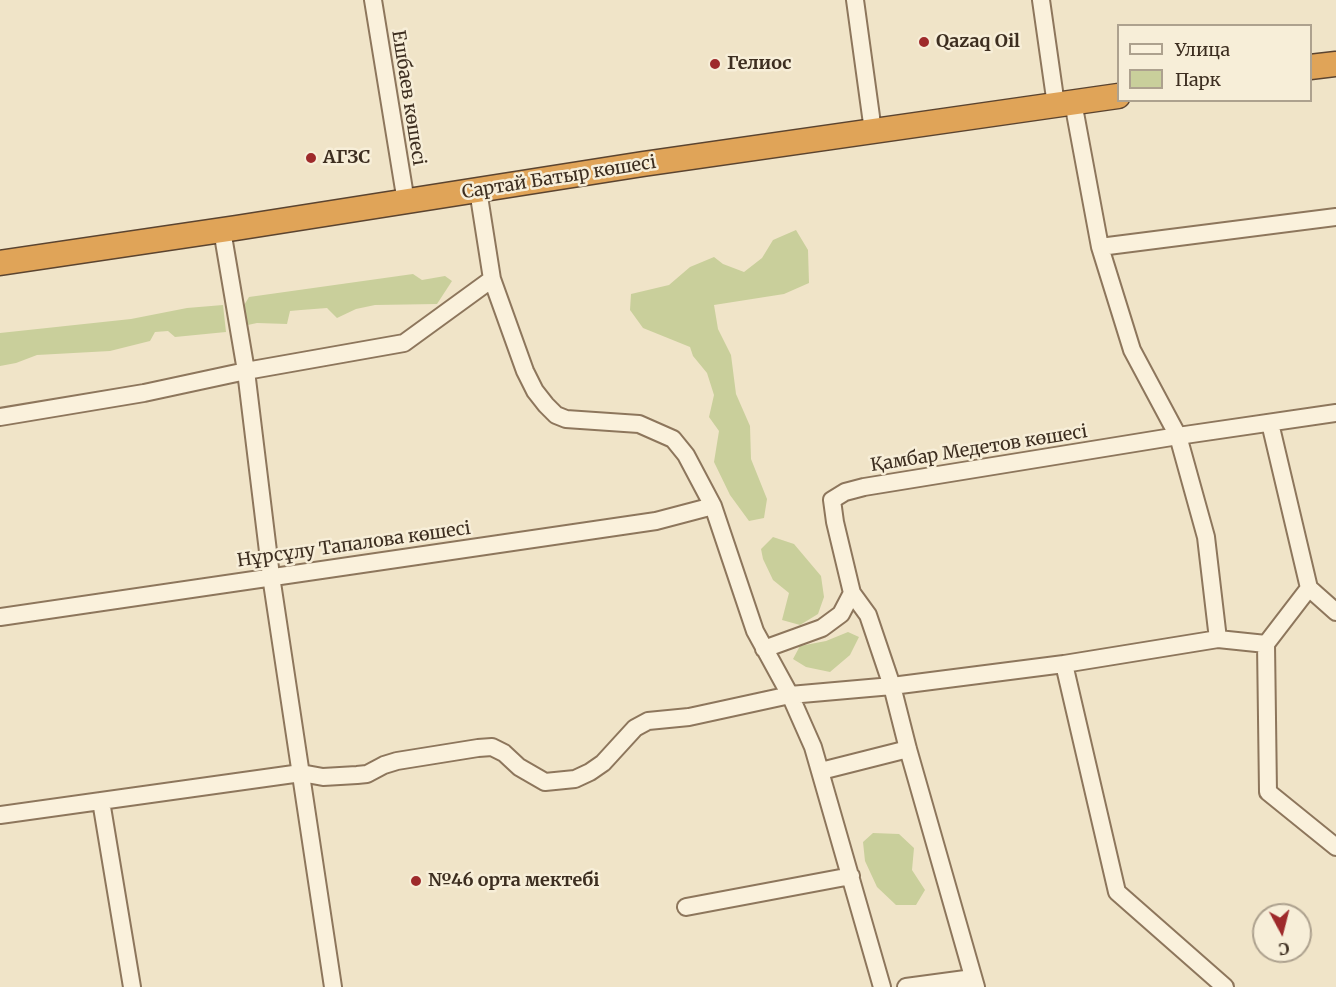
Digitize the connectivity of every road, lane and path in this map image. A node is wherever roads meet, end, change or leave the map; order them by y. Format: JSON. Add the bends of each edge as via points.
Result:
{"nodes":[{"id":1,"x":373,"y":0,"type":"edge"},
{"id":2,"x":855,"y":0,"type":"edge"},
{"id":3,"x":1041,"y":0,"type":"edge"},
{"id":4,"x":1336,"y":63,"type":"edge"},
{"id":5,"x":1312,"y":67,"type":"edge"},
{"id":6,"x":1117,"y":96,"type":"edge"},
{"id":7,"x":1064,"y":104,"type":"junction"},
{"id":8,"x":873,"y":131,"type":"junction"},
{"id":9,"x":478,"y":190,"type":"junction"},
{"id":10,"x":406,"y":202,"type":"junction"},
{"id":11,"x":1336,"y":217,"type":"edge"},
{"id":12,"x":222,"y":231,"type":"junction"},
{"id":13,"x":1100,"y":247,"type":"junction"},
{"id":14,"x":0,"y":262,"type":"edge"},
{"id":15,"x":492,"y":279,"type":"junction"},
{"id":16,"x":246,"y":371,"type":"junction"},
{"id":17,"x":1336,"y":414,"type":"edge"},
{"id":18,"x":0,"y":417,"type":"edge"},
{"id":19,"x":1270,"y":423,"type":"junction"},
{"id":20,"x":1178,"y":436,"type":"junction"},
{"id":21,"x":713,"y":506,"type":"junction"},
{"id":22,"x":271,"y":576,"type":"junction"},
{"id":23,"x":1309,"y":588,"type":"junction"},
{"id":24,"x":852,"y":593,"type":"junction"},
{"id":25,"x":1336,"y":612,"type":"edge"},
{"id":26,"x":0,"y":617,"type":"edge"},
{"id":27,"x":1218,"y":639,"type":"junction"},
{"id":28,"x":1266,"y":644,"type":"junction"},
{"id":29,"x":764,"y":648,"type":"junction"},
{"id":30,"x":1064,"y":664,"type":"junction"},
{"id":31,"x":892,"y":686,"type":"junction"},
{"id":32,"x":790,"y":695,"type":"junction"},
{"id":33,"x":908,"y":749,"type":"junction"},
{"id":34,"x":821,"y":771,"type":"junction"},
{"id":35,"x":301,"y":773,"type":"junction"},
{"id":36,"x":101,"y":801,"type":"junction"},
{"id":37,"x":0,"y":815,"type":"edge"},
{"id":38,"x":1336,"y":847,"type":"edge"},
{"id":39,"x":851,"y":876,"type":"junction"},
{"id":40,"x":686,"y":907,"type":"dead end"},
{"id":41,"x":974,"y":983,"type":"edge"},
{"id":42,"x":132,"y":987,"type":"edge"},
{"id":43,"x":333,"y":987,"type":"edge"},
{"id":44,"x":882,"y":987,"type":"edge"},
{"id":45,"x":906,"y":987,"type":"edge"},
{"id":46,"x":1225,"y":987,"type":"edge"}],
"edges":[{"from":1,"to":10,"type":"street","name":"Ешбаев көшесі"},
{"from":2,"to":8,"type":"street"},
{"from":3,"to":7,"type":"street"},
{"from":4,"to":5,"type":"highway"},
{"from":6,"to":7,"type":"highway","name":"Сартай Батыр көшесі"},
{"from":7,"to":8,"type":"highway","name":"Сартай Батыр көшесі"},
{"from":7,"to":13,"type":"street"},
{"from":8,"to":9,"type":"highway","name":"Сартай Батыр көшесі"},
{"from":9,"to":10,"type":"highway","name":"Сартай Батыр көшесі"},
{"from":9,"to":15,"type":"street"},
{"from":10,"to":12,"type":"highway","name":"Сартай Батыр көшесі"},
{"from":11,"to":13,"type":"street"},
{"from":12,"to":14,"type":"highway","name":"Сартай Батыр көшесі"},
{"from":12,"to":16,"type":"street"},
{"from":13,"to":20,"type":"street","via":[[1132,350]]},
{"from":15,"to":16,"type":"street","via":[[404,343]]},
{"from":15,"to":21,"type":"street","via":[[525,370],[535,391],[552,411],[566,419],[639,424],[673,438]]},
{"from":16,"to":18,"type":"street"},
{"from":16,"to":22,"type":"street"},
{"from":17,"to":19,"type":"street","name":"Қамбар Медетов көшесі"},
{"from":19,"to":20,"type":"street","name":"Қамбар Медетов көшесі"},
{"from":19,"to":23,"type":"street"},
{"from":20,"to":24,"type":"street","name":"Қамбар Медетов көшесі","via":[[845,492],[832,500]]},
{"from":20,"to":27,"type":"street","via":[[1206,537]]},
{"from":21,"to":22,"type":"street","name":"Нұрсұлу Тапалова көшесі","via":[[656,521]]},
{"from":21,"to":29,"type":"street"},
{"from":22,"to":26,"type":"street","name":"Нұрсұлу Тапалова көшесі"},
{"from":22,"to":35,"type":"street"},
{"from":23,"to":25,"type":"street"},
{"from":23,"to":28,"type":"street"},
{"from":24,"to":29,"type":"street","via":[[841,614],[822,628]]},
{"from":24,"to":31,"type":"street","via":[[868,615]]},
{"from":27,"to":28,"type":"street"},
{"from":27,"to":30,"type":"street"},
{"from":28,"to":38,"type":"street","via":[[1268,792]]},
{"from":29,"to":32,"type":"street"},
{"from":30,"to":31,"type":"street"},
{"from":30,"to":46,"type":"street","via":[[1117,892]]},
{"from":31,"to":32,"type":"street"},
{"from":31,"to":33,"type":"street"},
{"from":32,"to":34,"type":"street"},
{"from":32,"to":35,"type":"street","via":[[689,717],[648,721],[635,728],[590,772],[558,783],[536,778],[492,747],[397,761],[367,774],[323,777]]},
{"from":33,"to":34,"type":"street"},
{"from":33,"to":41,"type":"street"},
{"from":34,"to":39,"type":"street"},
{"from":35,"to":36,"type":"street"},
{"from":35,"to":43,"type":"street"},
{"from":36,"to":37,"type":"street"},
{"from":36,"to":42,"type":"street"},
{"from":39,"to":40,"type":"street"},
{"from":39,"to":44,"type":"street"},
{"from":41,"to":45,"type":"street"}]}
